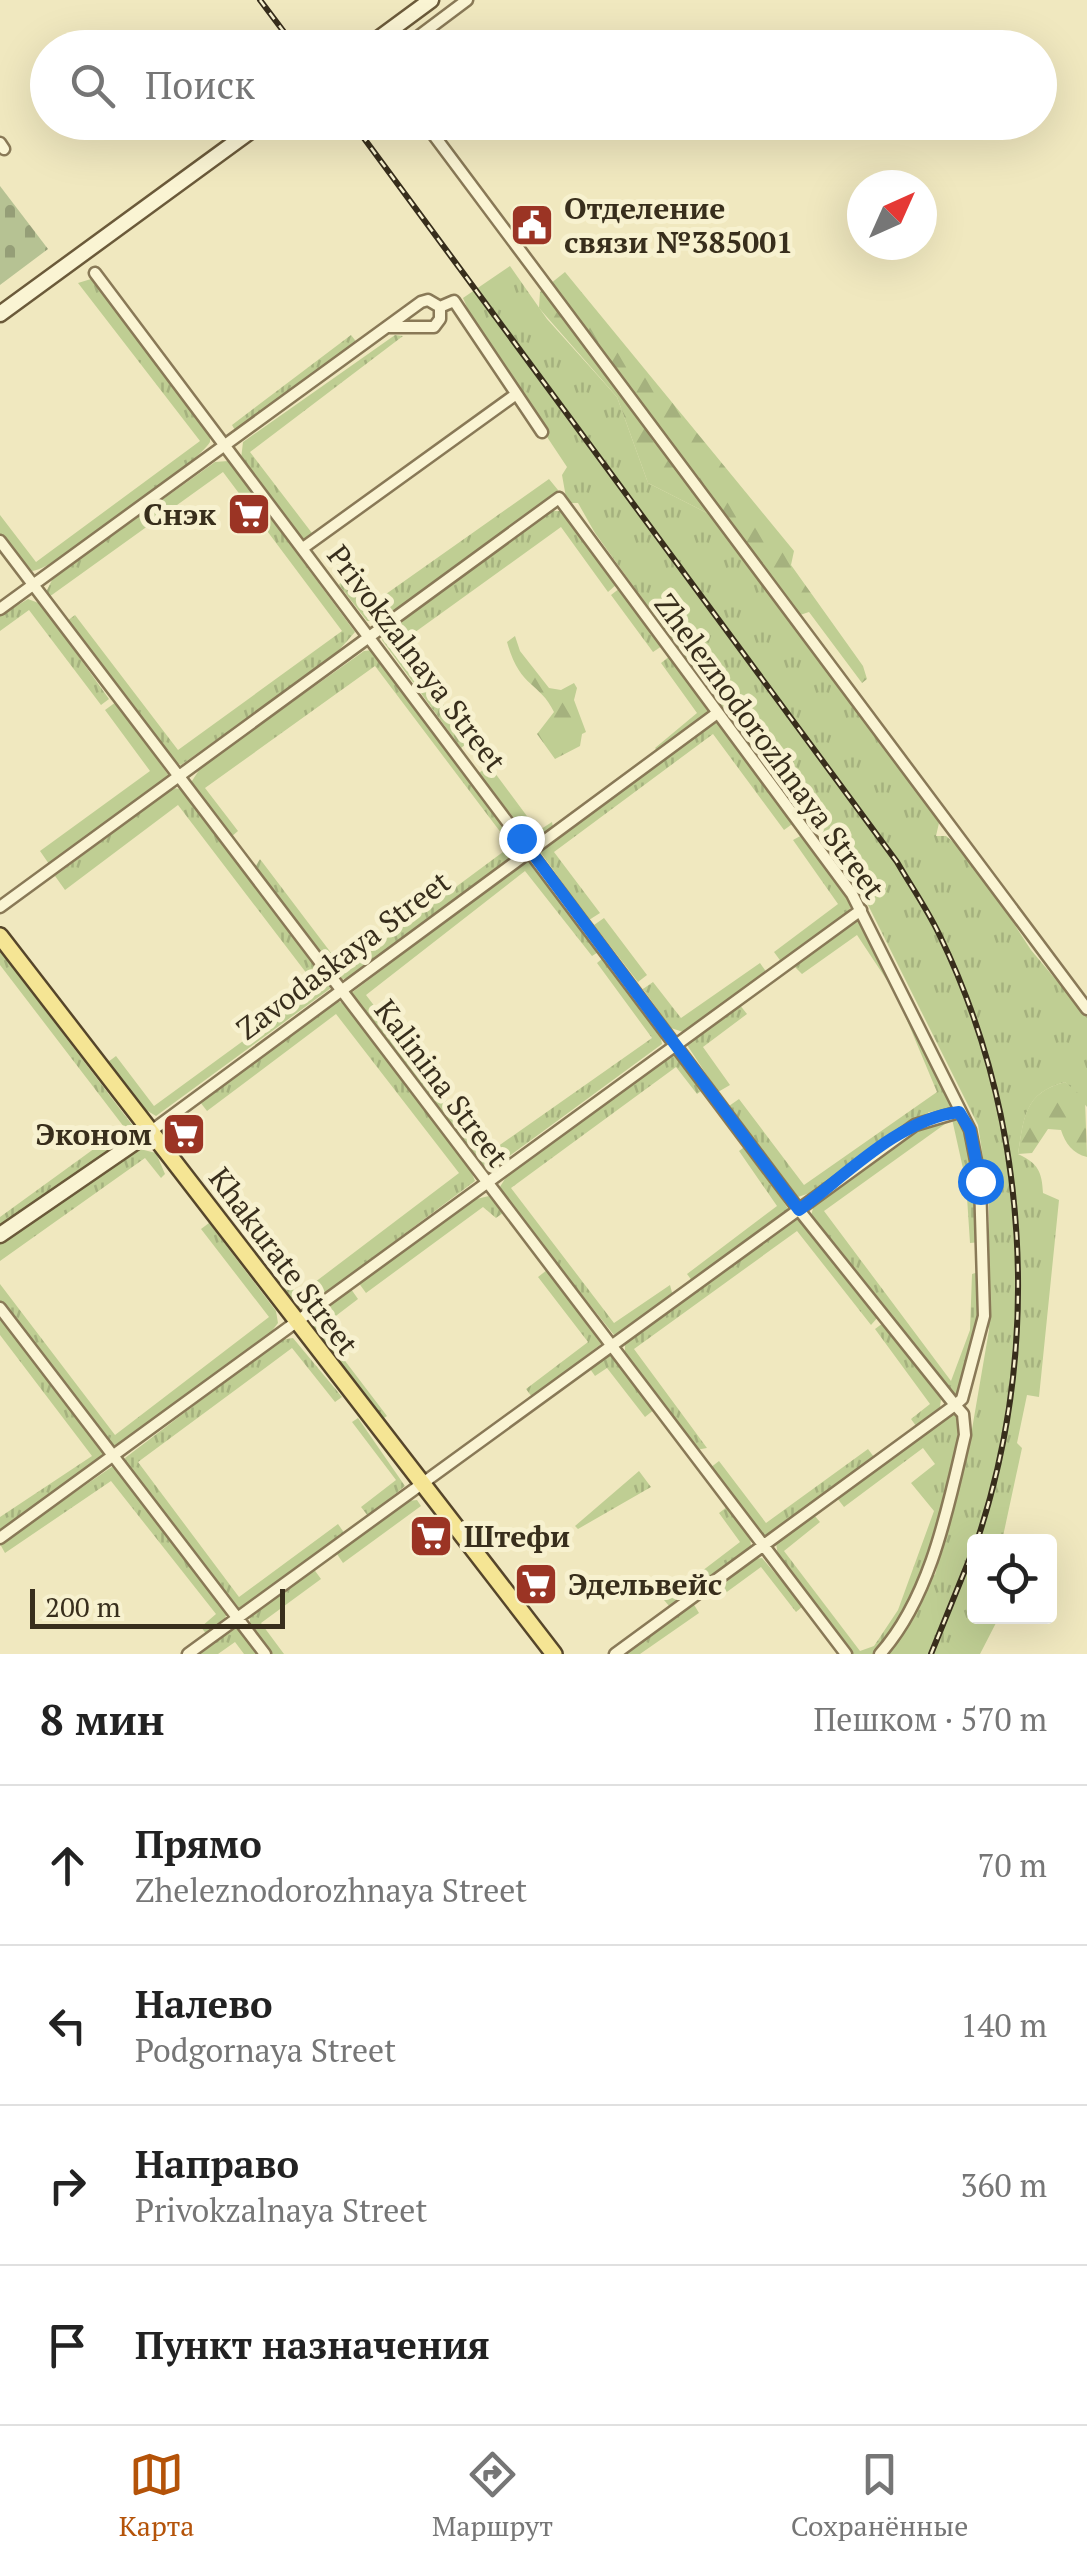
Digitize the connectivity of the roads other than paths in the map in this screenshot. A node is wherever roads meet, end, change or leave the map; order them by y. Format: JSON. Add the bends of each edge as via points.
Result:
{"nodes":[{"id":1,"x":431,"y":0,"type":"edge"},
{"id":2,"x":467,"y":0,"type":"edge"},
{"id":3,"x":390,"y":30,"type":"edge"},
{"id":4,"x":426,"y":30,"type":"edge"},
{"id":5,"x":238,"y":140,"type":"edge"},
{"id":6,"x":437,"y":140,"type":"edge"},
{"id":7,"x":95,"y":273,"type":"dead end"},
{"id":8,"x":440,"y":308,"type":"junction"},
{"id":9,"x":0,"y":314,"type":"edge"},
{"id":10,"x":389,"y":327,"type":"junction"},
{"id":11,"x":515,"y":395,"type":"junction"},
{"id":12,"x":542,"y":432,"type":"dead end"},
{"id":13,"x":225,"y":444,"type":"junction"},
{"id":14,"x":0,"y":541,"type":"edge"},
{"id":15,"x":303,"y":548,"type":"junction"},
{"id":16,"x":32,"y":586,"type":"junction"},
{"id":17,"x":0,"y":609,"type":"edge"},
{"id":18,"x":370,"y":638,"type":"junction"},
{"id":19,"x":716,"y":714,"type":"junction"},
{"id":20,"x":178,"y":776,"type":"junction"},
{"id":21,"x":530,"y":850,"type":"junction"},
{"id":22,"x":0,"y":907,"type":"edge"},
{"id":23,"x":861,"y":910,"type":"junction"},
{"id":24,"x":0,"y":936,"type":"edge"},
{"id":25,"x":340,"y":990,"type":"junction"},
{"id":26,"x":1087,"y":1009,"type":"edge"},
{"id":27,"x":676,"y":1044,"type":"junction"},
{"id":28,"x":959,"y":1112,"type":"junction"},
{"id":29,"x":150,"y":1132,"type":"junction"},
{"id":30,"x":487,"y":1183,"type":"junction"},
{"id":31,"x":799,"y":1210,"type":"junction"},
{"id":32,"x":0,"y":1235,"type":"edge"},
{"id":33,"x":0,"y":1308,"type":"edge"},
{"id":34,"x":296,"y":1322,"type":"junction"},
{"id":35,"x":611,"y":1346,"type":"junction"},
{"id":36,"x":955,"y":1405,"type":"junction"},
{"id":37,"x":115,"y":1458,"type":"junction"},
{"id":38,"x":420,"y":1486,"type":"junction"},
{"id":39,"x":0,"y":1538,"type":"edge"},
{"id":40,"x":764,"y":1546,"type":"junction"},
{"id":41,"x":238,"y":1618,"type":"junction"},
{"id":42,"x":523,"y":1619,"type":"junction"},
{"id":43,"x":188,"y":1654,"type":"edge"},
{"id":44,"x":265,"y":1654,"type":"edge"},
{"id":45,"x":545,"y":1654,"type":"edge"},
{"id":46,"x":554,"y":1654,"type":"edge"},
{"id":47,"x":615,"y":1654,"type":"edge"},
{"id":48,"x":846,"y":1654,"type":"edge"},
{"id":49,"x":880,"y":1654,"type":"edge"}],
"edges":[{"from":1,"to":3,"type":"street"},
{"from":2,"to":4,"type":"street"},
{"from":5,"to":9,"type":"street"},
{"from":6,"to":26,"type":"street"},
{"from":7,"to":13,"type":"street","name":"Privokzalnaya Street"},
{"from":8,"to":10,"type":"street","via":[[422,302]]},
{"from":8,"to":10,"type":"street","via":[[434,327]]},
{"from":8,"to":11,"type":"street","via":[[454,301]]},
{"from":10,"to":13,"type":"street"},
{"from":11,"to":12,"type":"street"},
{"from":11,"to":15,"type":"street"},
{"from":13,"to":15,"type":"street","name":"Privokzalnaya Street"},
{"from":13,"to":16,"type":"street"},
{"from":14,"to":16,"type":"street","name":"Kalinina Street"},
{"from":15,"to":18,"type":"street","name":"Privokzalnaya Street"},
{"from":16,"to":17,"type":"street"},
{"from":16,"to":20,"type":"street","name":"Kalinina Street"},
{"from":18,"to":19,"type":"street","name":"Zheleznodorozhnaya Street","via":[[559,498]]},
{"from":18,"to":20,"type":"street"},
{"from":18,"to":21,"type":"street","name":"Privokzalnaya Street"},
{"from":19,"to":21,"type":"street","name":"Zavodaskaya Street"},
{"from":19,"to":23,"type":"street","name":"Zheleznodorozhnaya Street"},
{"from":20,"to":22,"type":"street"},
{"from":20,"to":25,"type":"street","name":"Kalinina Street"},
{"from":21,"to":25,"type":"street","name":"Zavodaskaya Street"},
{"from":21,"to":27,"type":"street","name":"Privokzalnaya Street"},
{"from":23,"to":27,"type":"street"},
{"from":23,"to":28,"type":"street","name":"Zheleznodorozhnaya Street"},
{"from":24,"to":29,"type":"main road","name":"Khakurate Street"},
{"from":25,"to":29,"type":"street","name":"Zavodaskaya Street"},
{"from":25,"to":30,"type":"street","name":"Kalinina Street"},
{"from":27,"to":30,"type":"street"},
{"from":27,"to":31,"type":"street","name":"Privokzalnaya Street"},
{"from":28,"to":31,"type":"street","via":[[915,1125]]},
{"from":28,"to":36,"type":"street","name":"Zheleznodorozhnaya Street","via":[[970,1130],[980,1181],[984,1300],[978,1348]]},
{"from":29,"to":32,"type":"street","name":"Zavodaskaya Street"},
{"from":29,"to":34,"type":"main road","name":"Khakurate Street"},
{"from":30,"to":34,"type":"street"},
{"from":30,"to":35,"type":"street","name":"Kalinina Street"},
{"from":31,"to":35,"type":"street"},
{"from":31,"to":36,"type":"street","name":"Privokzalnaya Street"},
{"from":33,"to":37,"type":"street"},
{"from":34,"to":37,"type":"street"},
{"from":34,"to":38,"type":"main road","name":"Khakurate Street"},
{"from":35,"to":38,"type":"street"},
{"from":35,"to":40,"type":"street","name":"Kalinina Street"},
{"from":36,"to":40,"type":"street"},
{"from":36,"to":49,"type":"street","via":[[964,1414],[965,1435],[944,1514],[906,1618]]},
{"from":37,"to":39,"type":"street"},
{"from":37,"to":41,"type":"street"},
{"from":38,"to":41,"type":"street"},
{"from":38,"to":42,"type":"main road","name":"Khakurate Street"},
{"from":40,"to":47,"type":"street"},
{"from":40,"to":48,"type":"street","name":"Kalinina Street"},
{"from":41,"to":43,"type":"street"},
{"from":41,"to":44,"type":"street"},
{"from":42,"to":45,"type":"main road","name":"Khakurate Street"},
{"from":42,"to":46,"type":"main road","name":"Khakurate Street"}]}
